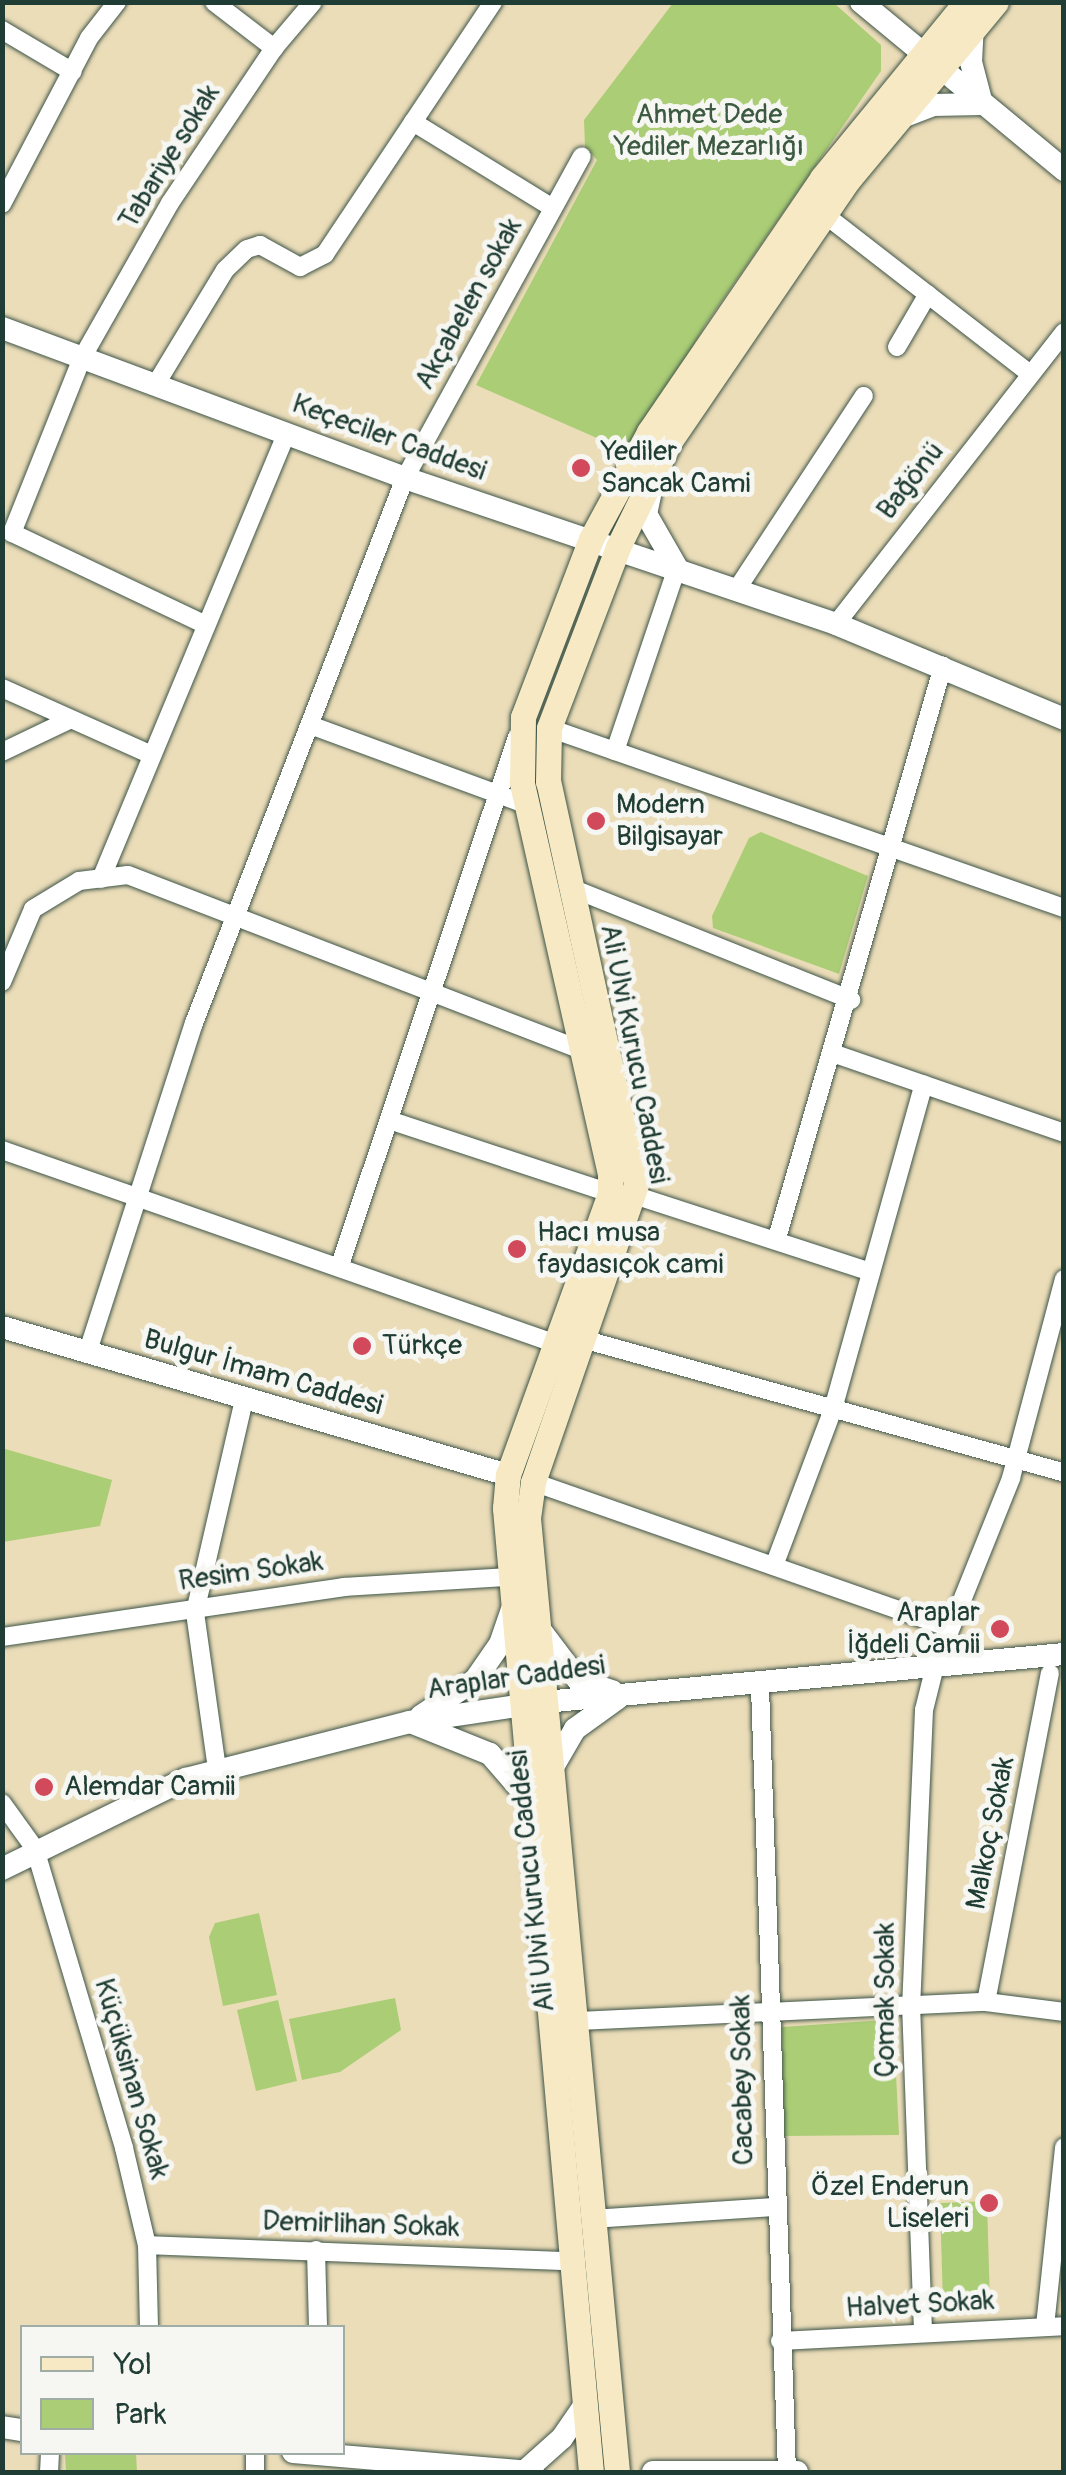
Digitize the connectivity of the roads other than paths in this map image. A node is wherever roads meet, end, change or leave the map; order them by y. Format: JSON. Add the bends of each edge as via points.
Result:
{"nodes":[{"id":1,"x":117,"y":2,"type":"edge"},
{"id":2,"x":214,"y":2,"type":"edge"},
{"id":3,"x":313,"y":2,"type":"edge"},
{"id":4,"x":493,"y":2,"type":"edge"},
{"id":5,"x":860,"y":2,"type":"edge"},
{"id":6,"x":966,"y":2,"type":"edge"},
{"id":7,"x":996,"y":2,"type":"edge"},
{"id":8,"x":974,"y":28,"type":"junction"},
{"id":9,"x":2,"y":30,"type":"edge"},
{"id":10,"x":274,"y":48,"type":"junction"},
{"id":11,"x":928,"y":60,"type":"junction"},
{"id":12,"x":73,"y":72,"type":"junction"},
{"id":13,"x":982,"y":104,"type":"junction"},
{"id":14,"x":896,"y":120,"type":"junction"},
{"id":15,"x":414,"y":122,"type":"junction"},
{"id":16,"x":582,"y":156,"type":"dead end"},
{"id":17,"x":1064,"y":170,"type":"edge"},
{"id":18,"x":2,"y":204,"type":"edge"},
{"id":19,"x":553,"y":208,"type":"junction"},
{"id":20,"x":824,"y":214,"type":"junction"},
{"id":21,"x":928,"y":294,"type":"junction"},
{"id":22,"x":2,"y":328,"type":"edge"},
{"id":23,"x":1064,"y":332,"type":"edge"},
{"id":24,"x":898,"y":347,"type":"dead end"},
{"id":25,"x":82,"y":358,"type":"junction"},
{"id":26,"x":1029,"y":373,"type":"junction"},
{"id":27,"x":156,"y":384,"type":"junction"},
{"id":28,"x":864,"y":396,"type":"dead end"},
{"id":29,"x":286,"y":434,"type":"junction"},
{"id":30,"x":654,"y":472,"type":"junction"},
{"id":31,"x":404,"y":478,"type":"junction"},
{"id":32,"x":591,"y":539,"type":"junction"},
{"id":33,"x":618,"y":547,"type":"junction"},
{"id":34,"x":678,"y":568,"type":"junction"},
{"id":35,"x":737,"y":589,"type":"junction"},
{"id":36,"x":836,"y":624,"type":"junction"},
{"id":37,"x":206,"y":625,"type":"junction"},
{"id":38,"x":944,"y":666,"type":"junction"},
{"id":39,"x":2,"y":688,"type":"edge"},
{"id":40,"x":523,"y":717,"type":"junction"},
{"id":41,"x":1064,"y":719,"type":"edge"},
{"id":42,"x":68,"y":720,"type":"junction"},
{"id":43,"x":310,"y":725,"type":"junction"},
{"id":44,"x":550,"y":728,"type":"junction"},
{"id":45,"x":615,"y":750,"type":"junction"},
{"id":46,"x":2,"y":752,"type":"edge"},
{"id":47,"x":152,"y":756,"type":"junction"},
{"id":48,"x":498,"y":794,"type":"junction"},
{"id":49,"x":527,"y":805,"type":"junction"},
{"id":50,"x":895,"y":848,"type":"junction"},
{"id":51,"x":100,"y":878,"type":"junction"},
{"id":52,"x":569,"y":888,"type":"junction"},
{"id":53,"x":1064,"y":908,"type":"edge"},
{"id":54,"x":236,"y":918,"type":"junction"},
{"id":55,"x":2,"y":982,"type":"edge"},
{"id":56,"x":431,"y":992,"type":"junction"},
{"id":57,"x":851,"y":1000,"type":"junction"},
{"id":58,"x":582,"y":1050,"type":"junction"},
{"id":59,"x":836,"y":1054,"type":"junction"},
{"id":60,"x":924,"y":1084,"type":"junction"},
{"id":61,"x":389,"y":1120,"type":"junction"},
{"id":62,"x":1064,"y":1133,"type":"edge"},
{"id":63,"x":2,"y":1150,"type":"edge"},
{"id":64,"x":622,"y":1194,"type":"junction"},
{"id":65,"x":140,"y":1197,"type":"junction"},
{"id":66,"x":777,"y":1238,"type":"junction"},
{"id":67,"x":340,"y":1266,"type":"junction"},
{"id":68,"x":871,"y":1272,"type":"junction"},
{"id":69,"x":1064,"y":1279,"type":"edge"},
{"id":70,"x":2,"y":1327,"type":"edge"},
{"id":71,"x":586,"y":1340,"type":"junction"},
{"id":72,"x":551,"y":1342,"type":"junction"},
{"id":73,"x":87,"y":1354,"type":"junction"},
{"id":74,"x":244,"y":1399,"type":"junction"},
{"id":75,"x":833,"y":1409,"type":"junction"},
{"id":76,"x":1017,"y":1458,"type":"junction"},
{"id":77,"x":1064,"y":1474,"type":"edge"},
{"id":78,"x":521,"y":1478,"type":"junction"},
{"id":79,"x":774,"y":1566,"type":"junction"},
{"id":80,"x":509,"y":1578,"type":"junction"},
{"id":81,"x":512,"y":1610,"type":"junction"},
{"id":82,"x":194,"y":1612,"type":"junction"},
{"id":83,"x":538,"y":1626,"type":"junction"},
{"id":84,"x":950,"y":1628,"type":"junction"},
{"id":85,"x":2,"y":1636,"type":"edge"},
{"id":86,"x":1059,"y":1668,"type":"edge"},
{"id":87,"x":934,"y":1670,"type":"junction"},
{"id":88,"x":760,"y":1687,"type":"junction"},
{"id":89,"x":625,"y":1694,"type":"junction"},
{"id":90,"x":531,"y":1704,"type":"junction"},
{"id":91,"x":410,"y":1722,"type":"junction"},
{"id":92,"x":217,"y":1769,"type":"junction"},
{"id":93,"x":549,"y":1774,"type":"junction"},
{"id":94,"x":528,"y":1798,"type":"junction"},
{"id":95,"x":2,"y":1803,"type":"edge"},
{"id":96,"x":35,"y":1849,"type":"junction"},
{"id":97,"x":2,"y":1869,"type":"edge"},
{"id":98,"x":986,"y":2002,"type":"junction"},
{"id":99,"x":911,"y":2008,"type":"junction"},
{"id":100,"x":1064,"y":2012,"type":"edge"},
{"id":101,"x":769,"y":2013,"type":"junction"},
{"id":102,"x":578,"y":2021,"type":"junction"},
{"id":103,"x":1064,"y":2147,"type":"edge"},
{"id":104,"x":773,"y":2206,"type":"junction"},
{"id":105,"x":593,"y":2219,"type":"junction"},
{"id":106,"x":147,"y":2244,"type":"junction"},
{"id":107,"x":316,"y":2250,"type":"junction"},
{"id":108,"x":573,"y":2261,"type":"junction"},
{"id":109,"x":149,"y":2325,"type":"edge"},
{"id":110,"x":318,"y":2325,"type":"edge"},
{"id":111,"x":1054,"y":2326,"type":"edge"},
{"id":112,"x":922,"y":2331,"type":"junction"},
{"id":113,"x":780,"y":2341,"type":"junction"},
{"id":114,"x":586,"y":2403,"type":"junction"},
{"id":115,"x":331,"y":2455,"type":"edge"},
{"id":116,"x":448,"y":2470,"type":"edge"},
{"id":117,"x":698,"y":2471,"type":"edge"},
{"id":118,"x":524,"y":2472,"type":"edge"},
{"id":119,"x":533,"y":2472,"type":"edge"},
{"id":120,"x":591,"y":2472,"type":"edge"},
{"id":121,"x":616,"y":2472,"type":"edge"},
{"id":122,"x":653,"y":2472,"type":"edge"},
{"id":123,"x":787,"y":2472,"type":"edge"},
{"id":124,"x":797,"y":2472,"type":"edge"}],
"edges":[{"from":1,"to":12,"type":"street"},
{"from":2,"to":10,"type":"street"},
{"from":3,"to":10,"type":"street","name":"Tabariye sokak"},
{"from":4,"to":15,"type":"street"},
{"from":5,"to":11,"type":"street"},
{"from":6,"to":11,"type":"main road","name":"Ali Ulvi Kurucu Caddesi"},
{"from":7,"to":8,"type":"main road","name":"Ali Ulvi Kurucu Caddesi"},
{"from":8,"to":11,"type":"main road","name":"Ali Ulvi Kurucu Caddesi"},
{"from":8,"to":13,"type":"street","via":[[971,62]]},
{"from":9,"to":12,"type":"street"},
{"from":10,"to":25,"type":"street","name":"Tabariye sokak","via":[[170,204]]},
{"from":11,"to":13,"type":"street"},
{"from":11,"to":14,"type":"main road","name":"Ali Ulvi Kurucu Caddesi"},
{"from":11,"to":32,"type":"main road","name":"Ali Ulvi Kurucu Caddesi","via":[[822,178],[649,432]]},
{"from":12,"to":18,"type":"street"},
{"from":13,"to":14,"type":"street","via":[[933,105]]},
{"from":13,"to":17,"type":"street"},
{"from":14,"to":20,"type":"main road","name":"Ali Ulvi Kurucu Caddesi"},
{"from":15,"to":19,"type":"street"},
{"from":15,"to":27,"type":"street","via":[[312,264],[300,267],[260,246],[225,270]]},
{"from":16,"to":19,"type":"street","name":"Akçabelen sokak"},
{"from":19,"to":31,"type":"street","name":"Akçabelen sokak"},
{"from":20,"to":21,"type":"street"},
{"from":20,"to":30,"type":"main road","name":"Ali Ulvi Kurucu Caddesi"},
{"from":21,"to":24,"type":"street"},
{"from":21,"to":26,"type":"street"},
{"from":22,"to":25,"type":"street","name":"Keçeciler Caddesi"},
{"from":23,"to":26,"type":"street","name":"Bağönü"},
{"from":25,"to":27,"type":"street","name":"Keçeciler Caddesi"},
{"from":25,"to":37,"type":"street","name":"Tabariye sokak","via":[[12,533]]},
{"from":26,"to":36,"type":"street","name":"Bağönü"},
{"from":27,"to":29,"type":"street","name":"Keçeciler Caddesi"},
{"from":28,"to":35,"type":"street"},
{"from":29,"to":31,"type":"street","name":"Keçeciler Caddesi"},
{"from":29,"to":37,"type":"street"},
{"from":30,"to":33,"type":"main road","name":"Ali Ulvi Kurucu Caddesi"},
{"from":30,"to":34,"type":"street","via":[[646,514]]},
{"from":31,"to":32,"type":"street","name":"Keçeciler Caddesi"},
{"from":31,"to":43,"type":"street","name":"Akçabelen sokak"},
{"from":32,"to":33,"type":"street","name":"Keçeciler Caddesi"},
{"from":32,"to":40,"type":"main road","name":"Ali Ulvi Kurucu Caddesi"},
{"from":33,"to":34,"type":"street","name":"Keçeciler Caddesi"},
{"from":33,"to":44,"type":"main road","name":"Ali Ulvi Kurucu Caddesi"},
{"from":34,"to":35,"type":"street","name":"Keçeciler Caddesi"},
{"from":34,"to":45,"type":"street"},
{"from":35,"to":36,"type":"street","name":"Keçeciler Caddesi"},
{"from":36,"to":38,"type":"street","name":"Keçeciler Caddesi"},
{"from":37,"to":47,"type":"street"},
{"from":38,"to":41,"type":"street","name":"Keçeciler Caddesi"},
{"from":38,"to":50,"type":"street"},
{"from":39,"to":42,"type":"street"},
{"from":40,"to":48,"type":"street"},
{"from":40,"to":49,"type":"main road","name":"Ali Ulvi Kurucu Caddesi","via":[[519,752]]},
{"from":42,"to":46,"type":"street"},
{"from":42,"to":47,"type":"street"},
{"from":43,"to":48,"type":"street"},
{"from":43,"to":54,"type":"street","name":"Akçabelen sokak"},
{"from":44,"to":45,"type":"street"},
{"from":44,"to":52,"type":"main road","name":"Ali Ulvi Kurucu Caddesi","via":[[548,782]]},
{"from":45,"to":50,"type":"street"},
{"from":47,"to":51,"type":"street"},
{"from":48,"to":49,"type":"street"},
{"from":48,"to":56,"type":"street"},
{"from":49,"to":58,"type":"main road","name":"Ali Ulvi Kurucu Caddesi"},
{"from":50,"to":53,"type":"street"},
{"from":50,"to":57,"type":"street"},
{"from":51,"to":54,"type":"street","via":[[128,876]]},
{"from":51,"to":55,"type":"street","via":[[79,881],[33,908]]},
{"from":52,"to":57,"type":"street"},
{"from":52,"to":64,"type":"main road","name":"Ali Ulvi Kurucu Caddesi"},
{"from":54,"to":56,"type":"street"},
{"from":54,"to":65,"type":"street","name":"Akçabelen sokak"},
{"from":56,"to":58,"type":"street"},
{"from":56,"to":61,"type":"street"},
{"from":57,"to":59,"type":"street"},
{"from":58,"to":64,"type":"main road","name":"Ali Ulvi Kurucu Caddesi"},
{"from":59,"to":60,"type":"street"},
{"from":59,"to":66,"type":"street"},
{"from":60,"to":62,"type":"street"},
{"from":60,"to":68,"type":"street"},
{"from":61,"to":64,"type":"street"},
{"from":61,"to":67,"type":"street"},
{"from":63,"to":65,"type":"street"},
{"from":64,"to":66,"type":"street"},
{"from":64,"to":71,"type":"main road","name":"Ali Ulvi Kurucu Caddesi"},
{"from":64,"to":72,"type":"main road","name":"Ali Ulvi Kurucu Caddesi"},
{"from":65,"to":67,"type":"street"},
{"from":65,"to":73,"type":"street","name":"Akçabelen sokak"},
{"from":66,"to":68,"type":"street"},
{"from":67,"to":72,"type":"street"},
{"from":68,"to":75,"type":"street"},
{"from":69,"to":76,"type":"street","name":"Çomak Sokak"},
{"from":70,"to":73,"type":"street","name":"Bulgur İmam Caddesi"},
{"from":71,"to":75,"type":"street"},
{"from":71,"to":78,"type":"main road","name":"Ali Ulvi Kurucu Caddesi"},
{"from":72,"to":78,"type":"main road","name":"Ali Ulvi Kurucu Caddesi"},
{"from":73,"to":74,"type":"street","name":"Bulgur İmam Caddesi"},
{"from":74,"to":78,"type":"street","name":"Bulgur İmam Caddesi"},
{"from":74,"to":82,"type":"street"},
{"from":75,"to":76,"type":"street"},
{"from":75,"to":79,"type":"street"},
{"from":76,"to":77,"type":"street"},
{"from":76,"to":84,"type":"street","name":"Çomak Sokak"},
{"from":78,"to":79,"type":"street","name":"Bulgur İmam Caddesi"},
{"from":78,"to":80,"type":"main road","name":"Ali Ulvi Kurucu Caddesi"},
{"from":78,"to":83,"type":"main road","name":"Ali Ulvi Kurucu Caddesi"},
{"from":79,"to":84,"type":"street","name":"Bulgur İmam Caddesi"},
{"from":80,"to":81,"type":"main road","name":"Ali Ulvi Kurucu Caddesi"},
{"from":80,"to":82,"type":"street","name":"Resim Sokak","via":[[344,1587]]},
{"from":81,"to":90,"type":"main road","name":"Ali Ulvi Kurucu Caddesi"},
{"from":81,"to":91,"type":"street","via":[[500,1644],[475,1680]]},
{"from":82,"to":85,"type":"street","name":"Resim Sokak"},
{"from":82,"to":92,"type":"street"},
{"from":83,"to":89,"type":"street","via":[[578,1680]]},
{"from":83,"to":90,"type":"main road","name":"Ali Ulvi Kurucu Caddesi"},
{"from":84,"to":87,"type":"street","name":"Çomak Sokak"},
{"from":86,"to":87,"type":"street","name":"Araplar Caddesi","via":[[1018,1660]]},
{"from":86,"to":98,"type":"street","name":"Malkoç Sokak"},
{"from":87,"to":88,"type":"street","name":"Araplar Caddesi"},
{"from":87,"to":99,"type":"street","name":"Çomak Sokak","via":[[918,1760]]},
{"from":88,"to":89,"type":"street","name":"Araplar Caddesi"},
{"from":88,"to":101,"type":"street","name":"Cacabey Sokak"},
{"from":89,"to":90,"type":"street","name":"Araplar Caddesi"},
{"from":89,"to":93,"type":"street","via":[[575,1730]]},
{"from":90,"to":91,"type":"street","name":"Araplar Caddesi"},
{"from":90,"to":93,"type":"main road","name":"Ali Ulvi Kurucu Caddesi"},
{"from":90,"to":94,"type":"main road","name":"Ali Ulvi Kurucu Caddesi"},
{"from":91,"to":92,"type":"street","name":"Araplar Caddesi"},
{"from":91,"to":94,"type":"street","via":[[490,1754]]},
{"from":92,"to":96,"type":"street","name":"Araplar Caddesi"},
{"from":93,"to":102,"type":"main road","name":"Ali Ulvi Kurucu Caddesi"},
{"from":94,"to":108,"type":"main road","name":"Ali Ulvi Kurucu Caddesi"},
{"from":95,"to":96,"type":"street","name":"Küçüksinan Sokak"},
{"from":96,"to":97,"type":"street","name":"Araplar Caddesi"},
{"from":96,"to":106,"type":"street","name":"Küçüksinan Sokak"},
{"from":98,"to":99,"type":"street"},
{"from":98,"to":100,"type":"street"},
{"from":99,"to":101,"type":"street"},
{"from":99,"to":112,"type":"street","name":"Çomak Sokak"},
{"from":101,"to":102,"type":"street"},
{"from":101,"to":104,"type":"street","name":"Cacabey Sokak"},
{"from":102,"to":105,"type":"main road","name":"Ali Ulvi Kurucu Caddesi"},
{"from":103,"to":111,"type":"street"},
{"from":104,"to":105,"type":"street"},
{"from":104,"to":113,"type":"street","name":"Cacabey Sokak"},
{"from":105,"to":121,"type":"main road","name":"Ali Ulvi Kurucu Caddesi"},
{"from":106,"to":107,"type":"street","name":"Demirlihan Sokak"},
{"from":106,"to":109,"type":"street","name":"Küçüksinan Sokak"},
{"from":107,"to":108,"type":"street","name":"Demirlihan Sokak"},
{"from":107,"to":110,"type":"street"},
{"from":108,"to":114,"type":"main road","name":"Ali Ulvi Kurucu Caddesi"},
{"from":111,"to":112,"type":"street","name":"Halvet Sokak"},
{"from":112,"to":113,"type":"street","name":"Halvet Sokak"},
{"from":113,"to":123,"type":"street","name":"Cacabey Sokak"},
{"from":114,"to":118,"type":"street","via":[[562,2438]]},
{"from":114,"to":120,"type":"main road","name":"Ali Ulvi Kurucu Caddesi"},
{"from":115,"to":116,"type":"street"},
{"from":116,"to":118,"type":"street"},
{"from":117,"to":122,"type":"street"},
{"from":117,"to":123,"type":"street"},
{"from":118,"to":119,"type":"street"},
{"from":123,"to":124,"type":"street"}]}
